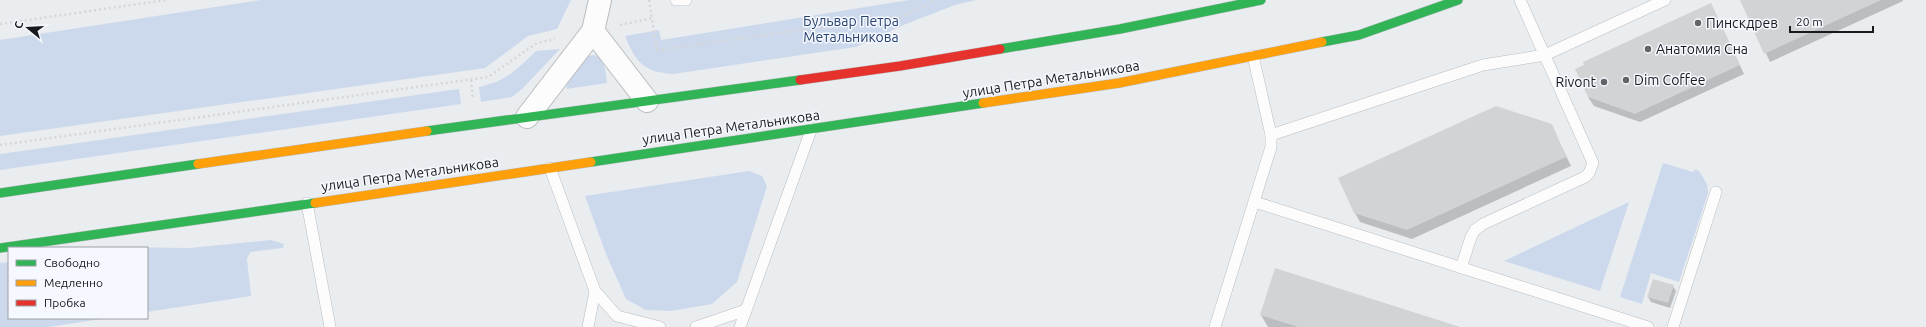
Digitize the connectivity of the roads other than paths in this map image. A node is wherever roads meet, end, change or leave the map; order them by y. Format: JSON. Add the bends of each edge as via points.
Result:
{"nodes":[{"id":1,"x":600,"y":0,"type":"edge"},
{"id":2,"x":676,"y":0,"type":"edge"},
{"id":3,"x":686,"y":0,"type":"edge"},
{"id":4,"x":1261,"y":0,"type":"edge"},
{"id":5,"x":1458,"y":0,"type":"edge"},
{"id":6,"x":1520,"y":0,"type":"edge"},
{"id":7,"x":1665,"y":0,"type":"edge"},
{"id":8,"x":593,"y":31,"type":"junction"},
{"id":9,"x":1546,"y":55,"type":"junction"},
{"id":10,"x":1254,"y":56,"type":"junction"},
{"id":11,"x":647,"y":101,"type":"junction"},
{"id":12,"x":527,"y":117,"type":"junction"},
{"id":13,"x":811,"y":130,"type":"junction"},
{"id":14,"x":1271,"y":135,"type":"junction"},
{"id":15,"x":550,"y":168,"type":"junction"},
{"id":16,"x":1716,"y":192,"type":"dead end"},
{"id":17,"x":0,"y":193,"type":"edge"},
{"id":18,"x":1255,"y":202,"type":"junction"},
{"id":19,"x":307,"y":203,"type":"junction"},
{"id":20,"x":0,"y":248,"type":"edge"},
{"id":21,"x":1461,"y":268,"type":"junction"},
{"id":22,"x":595,"y":291,"type":"junction"},
{"id":23,"x":746,"y":310,"type":"junction"},
{"id":24,"x":330,"y":327,"type":"edge"},
{"id":25,"x":588,"y":327,"type":"edge"},
{"id":26,"x":660,"y":327,"type":"edge"},
{"id":27,"x":696,"y":327,"type":"edge"},
{"id":28,"x":740,"y":327,"type":"edge"},
{"id":29,"x":1215,"y":327,"type":"edge"},
{"id":30,"x":1648,"y":327,"type":"edge"},
{"id":31,"x":1674,"y":327,"type":"edge"}],
"edges":[{"from":1,"to":8,"type":"street"},
{"from":2,"to":3,"type":"lane"},
{"from":4,"to":11,"type":"main road","via":[[1120,29],[900,66]]},
{"from":5,"to":10,"type":"main road","name":"улица Петра Метальникова","via":[[1359,35]]},
{"from":6,"to":9,"type":"lane"},
{"from":7,"to":9,"type":"lane"},
{"from":8,"to":11,"type":"street"},
{"from":8,"to":12,"type":"street"},
{"from":9,"to":14,"type":"lane","via":[[1483,65]]},
{"from":9,"to":21,"type":"lane","via":[[1592,156],[1592,168],[1585,177],[1479,227],[1471,237]]},
{"from":10,"to":13,"type":"main road","name":"улица Петра Метальникова","via":[[1119,83]]},
{"from":10,"to":14,"type":"lane"},
{"from":11,"to":12,"type":"main road"},
{"from":12,"to":17,"type":"main road"},
{"from":13,"to":15,"type":"main road","name":"улица Петра Метальникова"},
{"from":13,"to":23,"type":"lane"},
{"from":14,"to":18,"type":"lane","via":[[1269,159]]},
{"from":15,"to":19,"type":"main road","name":"улица Петра Метальникова"},
{"from":15,"to":22,"type":"lane"},
{"from":16,"to":31,"type":"lane"},
{"from":18,"to":21,"type":"lane"},
{"from":18,"to":29,"type":"lane"},
{"from":19,"to":20,"type":"main road","name":"улица Петра Метальникова"},
{"from":19,"to":24,"type":"lane"},
{"from":21,"to":30,"type":"lane"},
{"from":22,"to":25,"type":"lane"},
{"from":22,"to":26,"type":"lane","via":[[617,316]]},
{"from":23,"to":27,"type":"lane"},
{"from":23,"to":28,"type":"lane"}]}
